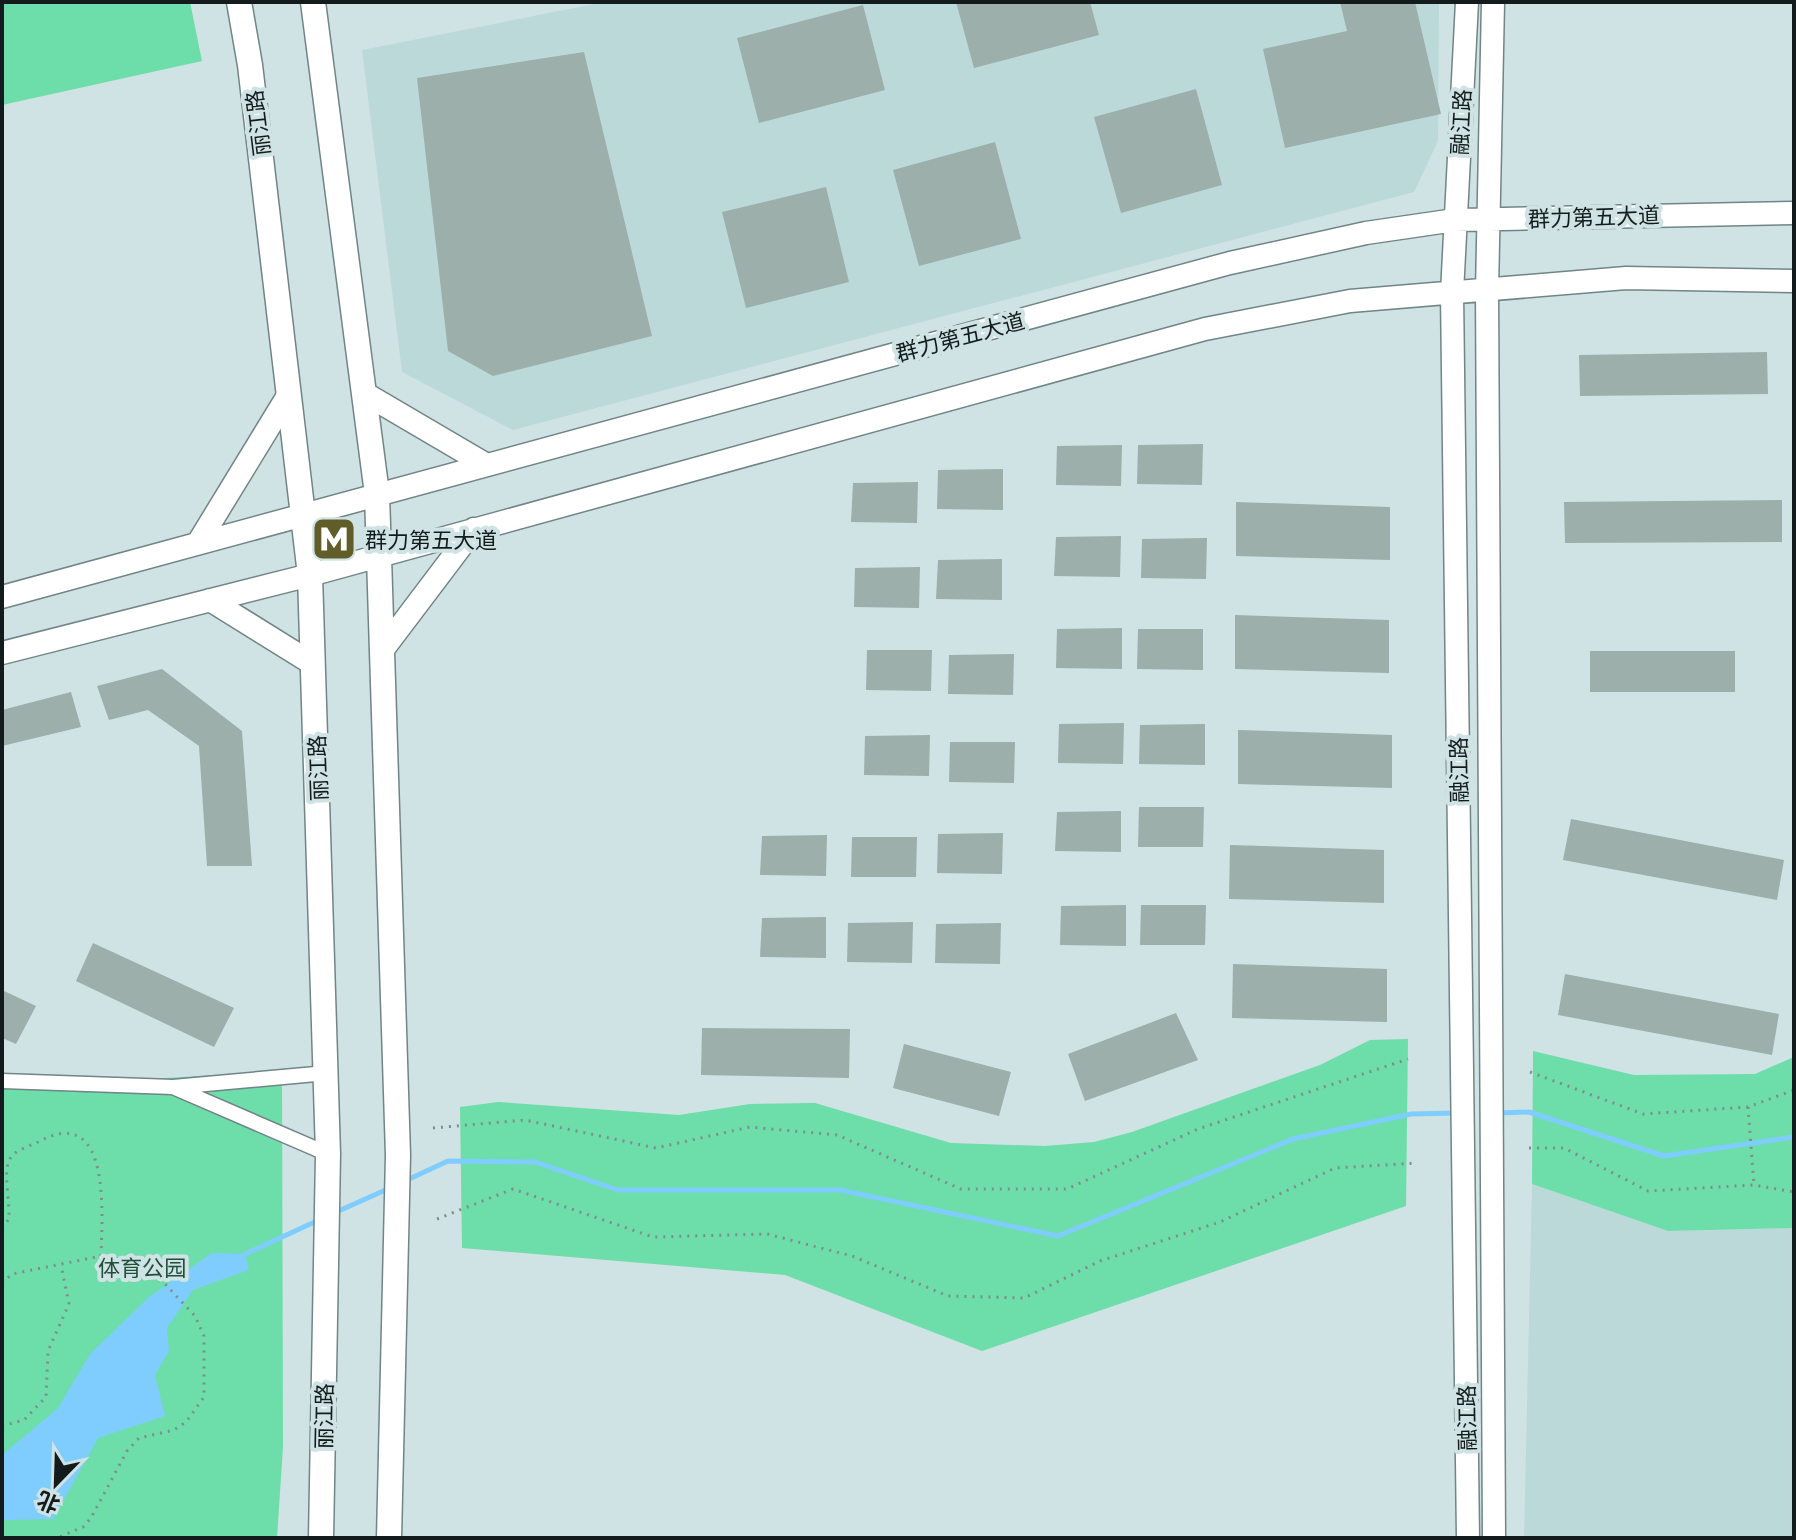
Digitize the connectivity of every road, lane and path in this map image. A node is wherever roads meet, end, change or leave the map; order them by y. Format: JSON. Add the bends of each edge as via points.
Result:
{"nodes":[{"id":1,"x":239,"y":2,"type":"edge"},
{"id":2,"x":313,"y":2,"type":"edge"},
{"id":3,"x":1467,"y":2,"type":"edge"},
{"id":4,"x":1493,"y":2,"type":"edge"},
{"id":5,"x":1794,"y":213,"type":"edge"},
{"id":6,"x":1455,"y":220,"type":"junction"},
{"id":7,"x":1488,"y":220,"type":"junction"},
{"id":8,"x":1794,"y":281,"type":"edge"},
{"id":9,"x":1487,"y":291,"type":"junction"},
{"id":10,"x":1452,"y":293,"type":"junction"},
{"id":11,"x":364,"y":393,"type":"junction"},
{"id":12,"x":289,"y":394,"type":"junction"},
{"id":13,"x":485,"y":464,"type":"junction"},
{"id":14,"x":377,"y":494,"type":"junction"},
{"id":15,"x":304,"y":514,"type":"junction"},
{"id":16,"x":474,"y":529,"type":"junction"},
{"id":17,"x":198,"y":543,"type":"junction"},
{"id":18,"x":379,"y":554,"type":"junction"},
{"id":19,"x":310,"y":575,"type":"junction"},
{"id":20,"x":2,"y":597,"type":"edge"},
{"id":21,"x":210,"y":600,"type":"junction"},
{"id":22,"x":384,"y":648,"type":"junction"},
{"id":23,"x":2,"y":653,"type":"edge"},
{"id":24,"x":313,"y":664,"type":"junction"},
{"id":25,"x":1408,"y":1059,"type":"dead end"},
{"id":26,"x":1530,"y":1072,"type":"dead end"},
{"id":27,"x":327,"y":1073,"type":"junction"},
{"id":28,"x":2,"y":1081,"type":"edge"},
{"id":29,"x":173,"y":1087,"type":"junction"},
{"id":30,"x":1794,"y":1090,"type":"edge"},
{"id":31,"x":1748,"y":1107,"type":"junction"},
{"id":32,"x":433,"y":1128,"type":"dead end"},
{"id":33,"x":1529,"y":1148,"type":"dead end"},
{"id":34,"x":328,"y":1154,"type":"junction"},
{"id":35,"x":1416,"y":1163,"type":"dead end"},
{"id":36,"x":1754,"y":1185,"type":"junction"},
{"id":37,"x":1794,"y":1192,"type":"edge"},
{"id":38,"x":437,"y":1219,"type":"dead end"},
{"id":39,"x":2,"y":1228,"type":"edge"},
{"id":40,"x":101,"y":1256,"type":"junction"},
{"id":41,"x":61,"y":1264,"type":"junction"},
{"id":42,"x":2,"y":1283,"type":"edge"},
{"id":43,"x":2,"y":1426,"type":"edge"},
{"id":44,"x":57,"y":1538,"type":"edge"},
{"id":45,"x":321,"y":1538,"type":"edge"},
{"id":46,"x":389,"y":1538,"type":"edge"},
{"id":47,"x":1468,"y":1538,"type":"edge"},
{"id":48,"x":1494,"y":1538,"type":"edge"}],
"edges":[{"from":1,"to":12,"type":"main road","name":"丽江路"},
{"from":2,"to":11,"type":"main road"},
{"from":3,"to":6,"type":"main road","name":"融江路"},
{"from":4,"to":7,"type":"main road","name":"融江路"},
{"from":5,"to":7,"type":"main road","name":"群力第五大道"},
{"from":6,"to":7,"type":"main road","name":"群力第五大道"},
{"from":6,"to":10,"type":"main road","name":"融江路"},
{"from":6,"to":13,"type":"main road","name":"群力第五大道","via":[[1230,263]]},
{"from":7,"to":9,"type":"main road","name":"融江路"},
{"from":8,"to":9,"type":"main road","via":[[1626,278]]},
{"from":9,"to":10,"type":"main road"},
{"from":9,"to":48,"type":"main road","name":"融江路"},
{"from":10,"to":16,"type":"main road","via":[[1350,301],[1205,329]]},
{"from":10,"to":47,"type":"main road","name":"融江路"},
{"from":11,"to":13,"type":"main road"},
{"from":11,"to":14,"type":"main road"},
{"from":12,"to":15,"type":"main road","name":"丽江路"},
{"from":12,"to":17,"type":"main road"},
{"from":13,"to":14,"type":"main road","name":"群力第五大道"},
{"from":14,"to":15,"type":"main road","name":"群力第五大道"},
{"from":14,"to":18,"type":"main road"},
{"from":15,"to":17,"type":"main road","name":"群力第五大道"},
{"from":15,"to":19,"type":"main road","name":"丽江路"},
{"from":16,"to":18,"type":"main road"},
{"from":16,"to":22,"type":"main road"},
{"from":17,"to":20,"type":"main road","name":"群力第五大道"},
{"from":18,"to":19,"type":"main road"},
{"from":18,"to":22,"type":"main road"},
{"from":19,"to":21,"type":"main road"},
{"from":19,"to":24,"type":"main road","name":"丽江路"},
{"from":21,"to":23,"type":"main road"},
{"from":21,"to":24,"type":"main road"},
{"from":22,"to":46,"type":"main road","via":[[398,1155]]},
{"from":24,"to":27,"type":"main road","name":"丽江路"},
{"from":25,"to":32,"type":"path","via":[[1198,1129],[1067,1189],[961,1189],[837,1135],[750,1127],[656,1148],[525,1120]]},
{"from":26,"to":31,"type":"path","via":[[1643,1114]]},
{"from":27,"to":29,"type":"street"},
{"from":27,"to":34,"type":"main road","name":"丽江路"},
{"from":28,"to":29,"type":"street"},
{"from":29,"to":34,"type":"street"},
{"from":30,"to":31,"type":"path"},
{"from":31,"to":36,"type":"path"},
{"from":33,"to":36,"type":"path","via":[[1564,1148],[1648,1191]]},
{"from":34,"to":45,"type":"main road","name":"丽江路"},
{"from":35,"to":38,"type":"path","via":[[1335,1168],[1220,1222],[1100,1261],[1024,1298],[948,1296],[852,1256],[767,1234],[653,1237],[513,1189]]},
{"from":36,"to":37,"type":"path"},
{"from":39,"to":40,"type":"path","via":[[9,1219],[8,1163],[13,1153],[54,1133],[68,1134],[90,1150],[102,1177]]},
{"from":40,"to":41,"type":"path"},
{"from":40,"to":44,"type":"path","via":[[133,1262],[186,1307],[204,1336],[204,1397],[174,1430],[139,1438],[91,1518]]},
{"from":41,"to":42,"type":"path","via":[[12,1274]]},
{"from":41,"to":43,"type":"path","via":[[69,1304],[48,1351],[46,1397],[24,1420]]}]}
